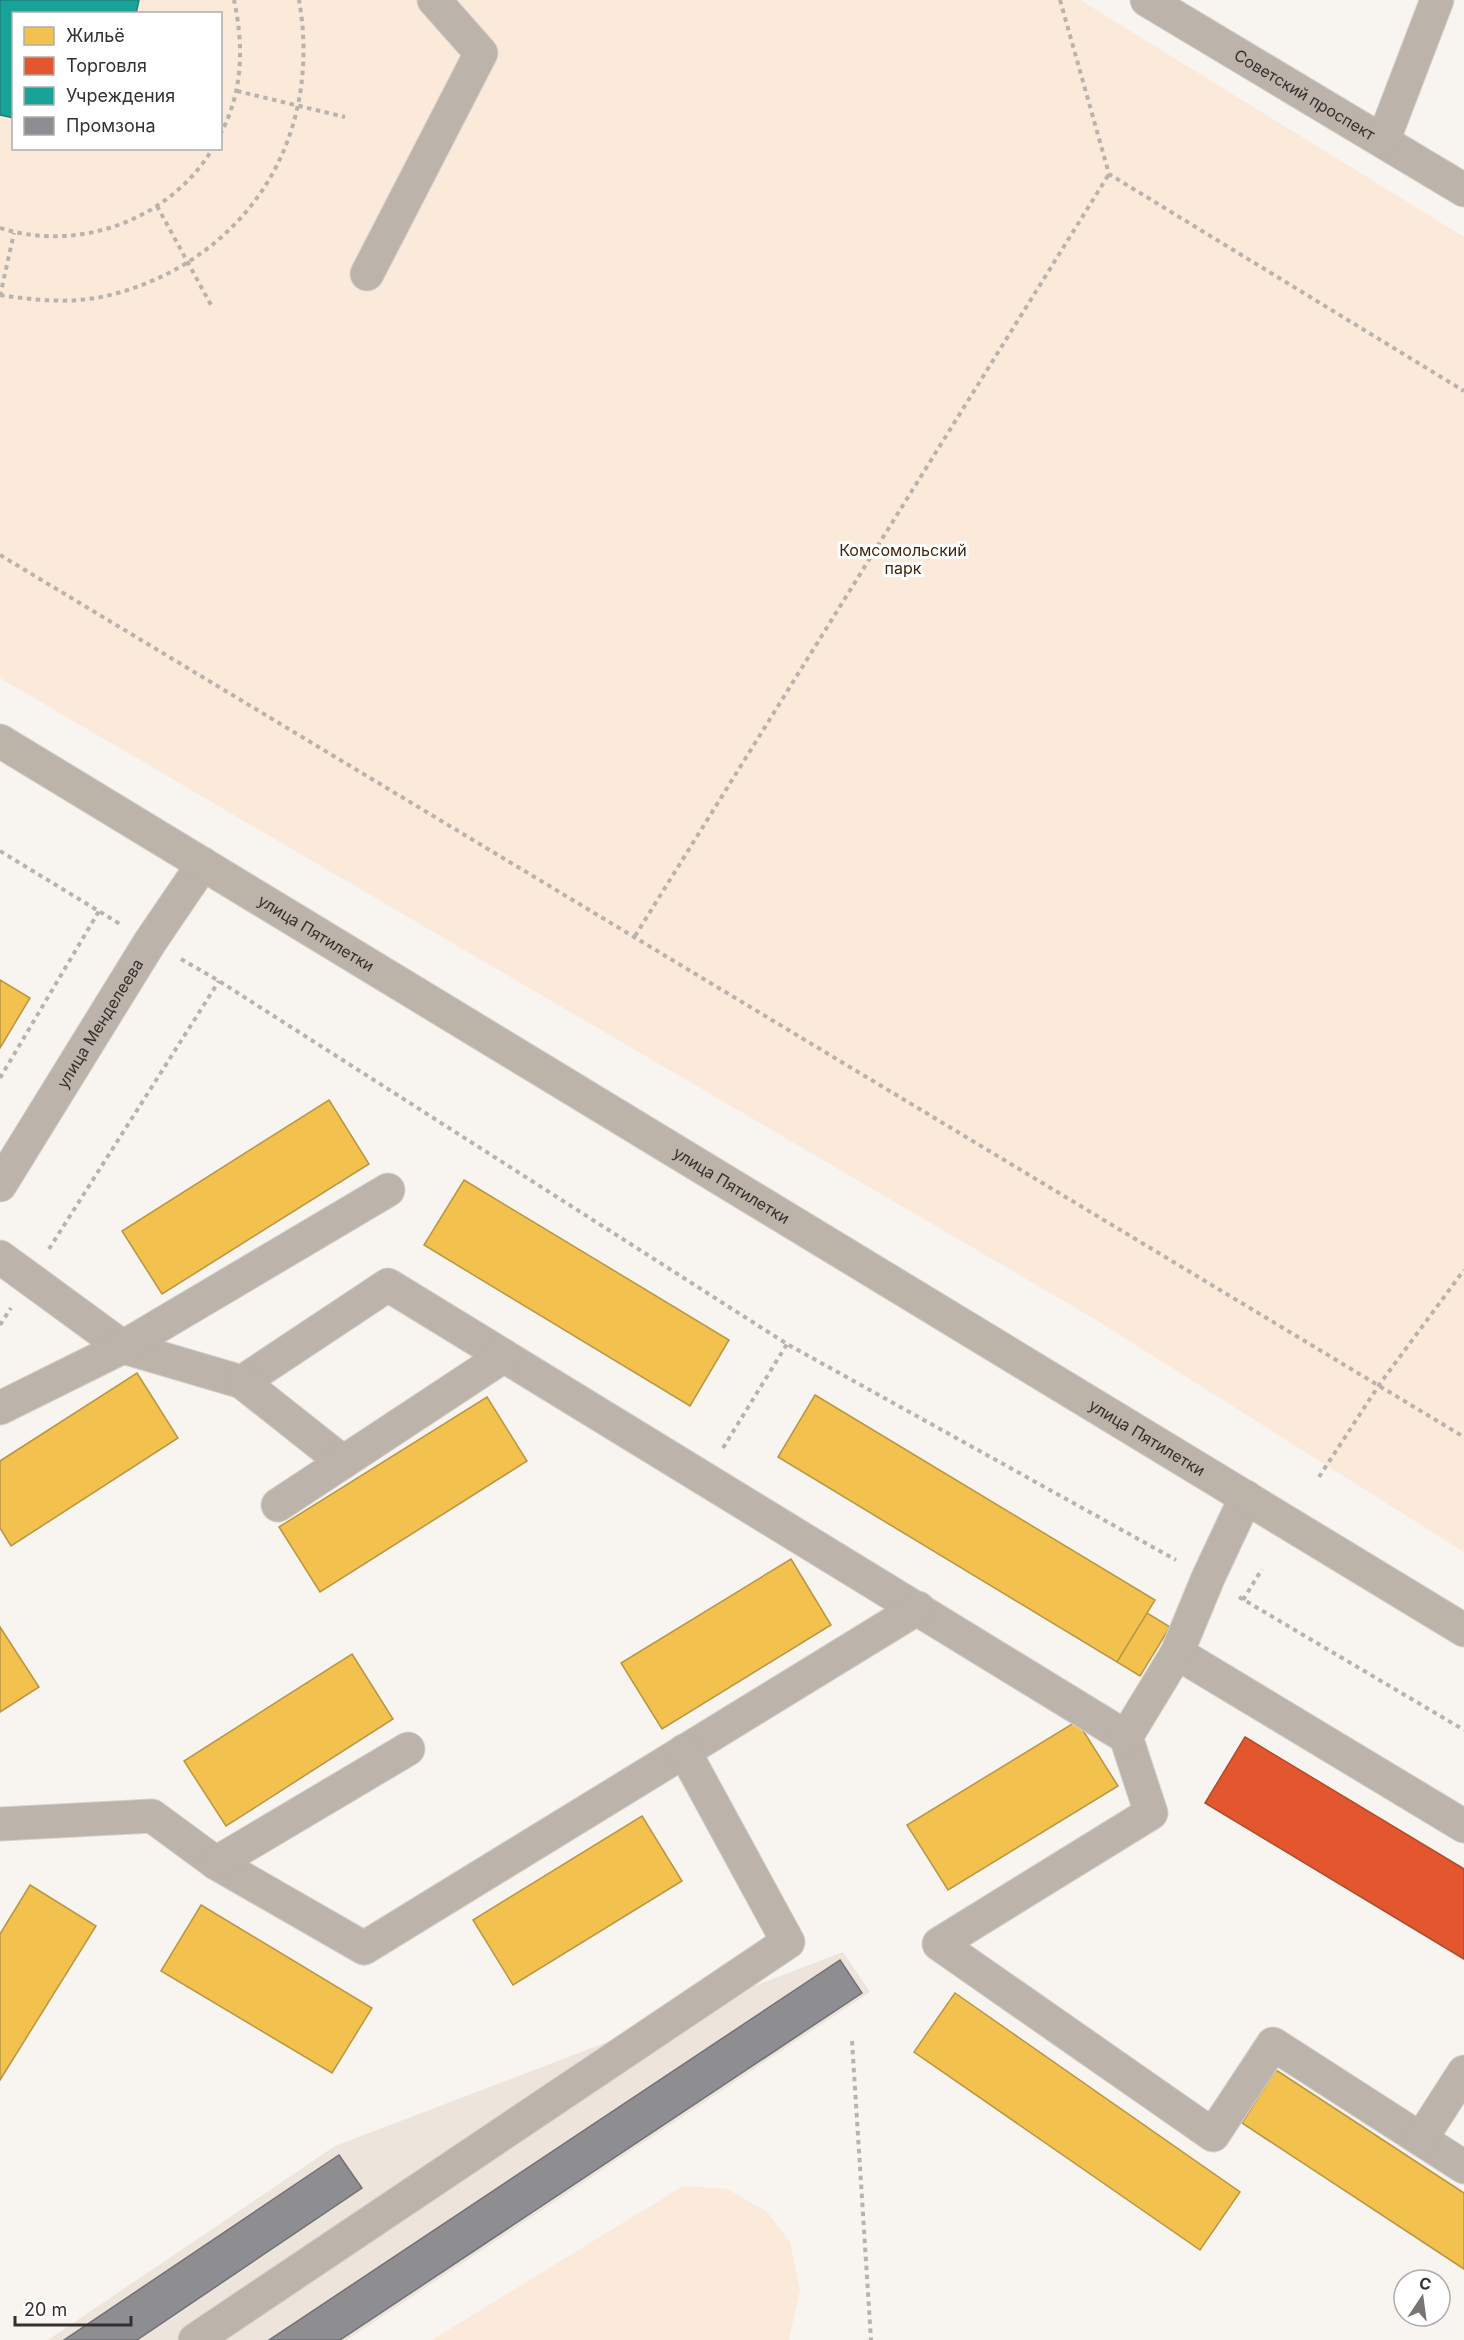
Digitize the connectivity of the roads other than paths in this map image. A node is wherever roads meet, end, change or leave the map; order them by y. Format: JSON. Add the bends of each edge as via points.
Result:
{"nodes":[{"id":1,"x":434,"y":0,"type":"edge"},
{"id":2,"x":1148,"y":0,"type":"edge"},
{"id":3,"x":1437,"y":0,"type":"edge"},
{"id":4,"x":1383,"y":141,"type":"junction"},
{"id":5,"x":1464,"y":190,"type":"edge"},
{"id":6,"x":367,"y":274,"type":"dead end"},
{"id":7,"x":0,"y":741,"type":"edge"},
{"id":8,"x":203,"y":864,"type":"junction"},
{"id":9,"x":0,"y":1185,"type":"edge"},
{"id":10,"x":388,"y":1190,"type":"dead end"},
{"id":11,"x":0,"y":1257,"type":"edge"},
{"id":12,"x":123,"y":1347,"type":"junction"},
{"id":13,"x":504,"y":1356,"type":"junction"},
{"id":14,"x":242,"y":1382,"type":"junction"},
{"id":15,"x":0,"y":1408,"type":"edge"},
{"id":16,"x":343,"y":1462,"type":"junction"},
{"id":17,"x":1246,"y":1497,"type":"junction"},
{"id":18,"x":278,"y":1505,"type":"dead end"},
{"id":19,"x":918,"y":1608,"type":"junction"},
{"id":20,"x":1464,"y":1630,"type":"edge"},
{"id":21,"x":1177,"y":1653,"type":"junction"},
{"id":22,"x":1126,"y":1737,"type":"junction"},
{"id":23,"x":408,"y":1749,"type":"dead end"},
{"id":24,"x":684,"y":1751,"type":"junction"},
{"id":25,"x":0,"y":1824,"type":"edge"},
{"id":26,"x":1464,"y":1826,"type":"edge"},
{"id":27,"x":216,"y":1863,"type":"junction"},
{"id":28,"x":1464,"y":2072,"type":"edge"},
{"id":29,"x":1421,"y":2139,"type":"junction"},
{"id":30,"x":1464,"y":2167,"type":"edge"},
{"id":31,"x":195,"y":2340,"type":"edge"}],
"edges":[{"from":1,"to":6,"type":"street","via":[[481,53]]},
{"from":2,"to":4,"type":"street","name":"Советский проспект"},
{"from":3,"to":4,"type":"street"},
{"from":4,"to":5,"type":"street","name":"Советский проспект"},
{"from":7,"to":8,"type":"main road","name":"улица Пятилетки"},
{"from":8,"to":9,"type":"street","name":"улица Менделеева","via":[[150,942]]},
{"from":8,"to":17,"type":"main road","name":"улица Пятилетки"},
{"from":10,"to":12,"type":"street"},
{"from":11,"to":12,"type":"street"},
{"from":12,"to":14,"type":"street"},
{"from":12,"to":15,"type":"street"},
{"from":13,"to":14,"type":"street","via":[[388,1286]]},
{"from":13,"to":16,"type":"street"},
{"from":13,"to":19,"type":"street"},
{"from":14,"to":16,"type":"street"},
{"from":16,"to":18,"type":"street"},
{"from":17,"to":20,"type":"main road","name":"улица Пятилетки"},
{"from":17,"to":21,"type":"street"},
{"from":19,"to":22,"type":"street"},
{"from":19,"to":24,"type":"street"},
{"from":21,"to":22,"type":"street"},
{"from":21,"to":26,"type":"street"},
{"from":22,"to":29,"type":"street","via":[[1152,1814],[939,1944],[1214,2134],[1273,2044]]},
{"from":23,"to":27,"type":"street"},
{"from":24,"to":27,"type":"street","via":[[363,1948]]},
{"from":24,"to":31,"type":"street","via":[[788,1942]]},
{"from":25,"to":27,"type":"street","via":[[152,1816]]},
{"from":28,"to":29,"type":"street"},
{"from":29,"to":30,"type":"street"}]}
